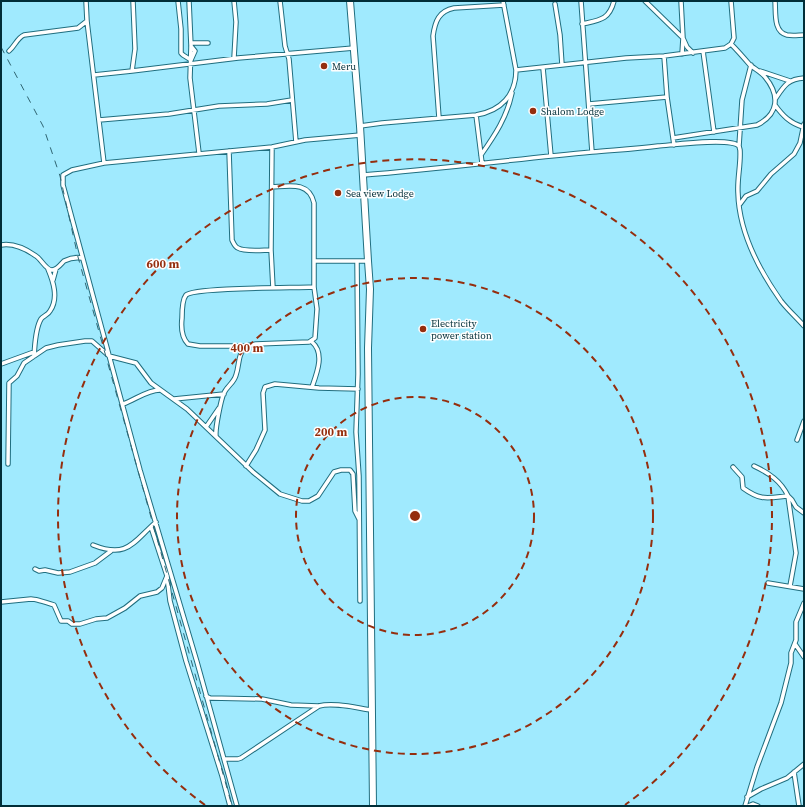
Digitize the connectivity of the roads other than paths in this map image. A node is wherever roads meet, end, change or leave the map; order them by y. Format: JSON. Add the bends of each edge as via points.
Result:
{"nodes":[{"id":1,"x":86,"y":1,"type":"edge"},
{"id":2,"x":133,"y":1,"type":"edge"},
{"id":3,"x":178,"y":1,"type":"edge"},
{"id":4,"x":189,"y":1,"type":"edge"},
{"id":5,"x":234,"y":1,"type":"edge"},
{"id":6,"x":280,"y":1,"type":"edge"},
{"id":7,"x":350,"y":1,"type":"edge"},
{"id":8,"x":581,"y":1,"type":"edge"},
{"id":9,"x":614,"y":1,"type":"edge"},
{"id":10,"x":645,"y":1,"type":"edge"},
{"id":11,"x":681,"y":1,"type":"edge"},
{"id":12,"x":731,"y":1,"type":"edge"},
{"id":13,"x":775,"y":1,"type":"edge"},
{"id":14,"x":504,"y":3,"type":"edge"},
{"id":15,"x":555,"y":4,"type":"dead end"},
{"id":16,"x":87,"y":21,"type":"junction"},
{"id":17,"x":582,"y":24,"type":"junction"},
{"id":18,"x":804,"y":35,"type":"edge"},
{"id":19,"x":683,"y":38,"type":"junction"},
{"id":20,"x":208,"y":43,"type":"dead end"},
{"id":21,"x":191,"y":44,"type":"junction"},
{"id":22,"x":731,"y":44,"type":"junction"},
{"id":23,"x":354,"y":48,"type":"junction"},
{"id":24,"x":9,"y":51,"type":"dead end"},
{"id":25,"x":703,"y":51,"type":"junction"},
{"id":26,"x":693,"y":53,"type":"junction"},
{"id":27,"x":288,"y":54,"type":"junction"},
{"id":28,"x":682,"y":54,"type":"junction"},
{"id":29,"x":664,"y":56,"type":"junction"},
{"id":30,"x":234,"y":58,"type":"junction"},
{"id":31,"x":191,"y":62,"type":"junction"},
{"id":32,"x":585,"y":62,"type":"junction"},
{"id":33,"x":562,"y":65,"type":"junction"},
{"id":34,"x":751,"y":66,"type":"junction"},
{"id":35,"x":543,"y":68,"type":"junction"},
{"id":36,"x":516,"y":70,"type":"junction"},
{"id":37,"x":757,"y":70,"type":"junction"},
{"id":38,"x":132,"y":71,"type":"junction"},
{"id":39,"x":94,"y":75,"type":"junction"},
{"id":40,"x":780,"y":78,"type":"junction"},
{"id":41,"x":804,"y":78,"type":"edge"},
{"id":42,"x":790,"y":81,"type":"junction"},
{"id":43,"x":784,"y":87,"type":"junction"},
{"id":44,"x":512,"y":92,"type":"junction"},
{"id":45,"x":667,"y":97,"type":"junction"},
{"id":46,"x":776,"y":98,"type":"junction"},
{"id":47,"x":292,"y":100,"type":"junction"},
{"id":48,"x":589,"y":104,"type":"junction"},
{"id":49,"x":775,"y":105,"type":"junction"},
{"id":50,"x":194,"y":110,"type":"junction"},
{"id":51,"x":476,"y":115,"type":"junction"},
{"id":52,"x":438,"y":118,"type":"junction"},
{"id":53,"x":99,"y":120,"type":"junction"},
{"id":54,"x":360,"y":126,"type":"junction"},
{"id":55,"x":803,"y":126,"type":"edge"},
{"id":56,"x":741,"y":128,"type":"junction"},
{"id":57,"x":714,"y":132,"type":"junction"},
{"id":58,"x":361,"y":135,"type":"junction"},
{"id":59,"x":673,"y":138,"type":"junction"},
{"id":60,"x":296,"y":142,"type":"junction"},
{"id":61,"x":674,"y":145,"type":"junction"},
{"id":62,"x":739,"y":146,"type":"junction"},
{"id":63,"x":272,"y":147,"type":"junction"},
{"id":64,"x":229,"y":151,"type":"junction"},
{"id":65,"x":592,"y":152,"type":"junction"},
{"id":66,"x":199,"y":153,"type":"junction"},
{"id":67,"x":481,"y":155,"type":"junction"},
{"id":68,"x":552,"y":156,"type":"junction"},
{"id":69,"x":482,"y":163,"type":"junction"},
{"id":70,"x":104,"y":164,"type":"junction"},
{"id":71,"x":363,"y":175,"type":"junction"},
{"id":72,"x":272,"y":187,"type":"junction"},
{"id":73,"x":740,"y":204,"type":"junction"},
{"id":74,"x":1,"y":245,"type":"edge"},
{"id":75,"x":271,"y":250,"type":"junction"},
{"id":76,"x":82,"y":258,"type":"junction"},
{"id":77,"x":314,"y":261,"type":"junction"},
{"id":78,"x":357,"y":261,"type":"junction"},
{"id":79,"x":368,"y":261,"type":"junction"},
{"id":80,"x":48,"y":269,"type":"junction"},
{"id":81,"x":56,"y":269,"type":"junction"},
{"id":82,"x":52,"y":280,"type":"junction"},
{"id":83,"x":314,"y":287,"type":"junction"},
{"id":84,"x":273,"y":288,"type":"junction"},
{"id":85,"x":804,"y":326,"type":"edge"},
{"id":86,"x":312,"y":342,"type":"junction"},
{"id":87,"x":246,"y":346,"type":"junction"},
{"id":88,"x":34,"y":354,"type":"junction"},
{"id":89,"x":109,"y":356,"type":"junction"},
{"id":90,"x":1,"y":364,"type":"edge"},
{"id":91,"x":312,"y":387,"type":"junction"},
{"id":92,"x":358,"y":389,"type":"junction"},
{"id":93,"x":161,"y":390,"type":"junction"},
{"id":94,"x":224,"y":394,"type":"junction"},
{"id":95,"x":174,"y":399,"type":"junction"},
{"id":96,"x":123,"y":404,"type":"junction"},
{"id":97,"x":220,"y":408,"type":"junction"},
{"id":98,"x":804,"y":421,"type":"edge"},
{"id":99,"x":206,"y":427,"type":"junction"},
{"id":100,"x":216,"y":436,"type":"junction"},
{"id":101,"x":797,"y":440,"type":"dead end"},
{"id":102,"x":8,"y":464,"type":"dead end"},
{"id":103,"x":246,"y":466,"type":"junction"},
{"id":104,"x":754,"y":466,"type":"dead end"},
{"id":105,"x":733,"y":467,"type":"dead end"},
{"id":106,"x":788,"y":496,"type":"junction"},
{"id":107,"x":804,"y":513,"type":"edge"},
{"id":108,"x":359,"y":519,"type":"junction"},
{"id":109,"x":156,"y":522,"type":"junction"},
{"id":110,"x":151,"y":527,"type":"junction"},
{"id":111,"x":93,"y":545,"type":"dead end"},
{"id":112,"x":111,"y":551,"type":"junction"},
{"id":113,"x":35,"y":569,"type":"dead end"},
{"id":114,"x":167,"y":576,"type":"junction"},
{"id":115,"x":768,"y":583,"type":"dead end"},
{"id":116,"x":790,"y":586,"type":"junction"},
{"id":117,"x":804,"y":589,"type":"edge"},
{"id":118,"x":360,"y":601,"type":"dead end"},
{"id":119,"x":1,"y":602,"type":"edge"},
{"id":120,"x":804,"y":603,"type":"edge"},
{"id":121,"x":795,"y":644,"type":"junction"},
{"id":122,"x":804,"y":657,"type":"edge"},
{"id":123,"x":206,"y":696,"type":"junction"},
{"id":124,"x":319,"y":706,"type":"junction"},
{"id":125,"x":372,"y":710,"type":"junction"},
{"id":126,"x":224,"y":759,"type":"junction"},
{"id":127,"x":804,"y":764,"type":"edge"},
{"id":128,"x":794,"y":772,"type":"junction"},
{"id":129,"x":748,"y":797,"type":"junction"},
{"id":130,"x":230,"y":806,"type":"edge"},
{"id":131,"x":237,"y":806,"type":"edge"},
{"id":132,"x":373,"y":806,"type":"edge"},
{"id":133,"x":746,"y":806,"type":"edge"},
{"id":134,"x":758,"y":806,"type":"edge"},
{"id":135,"x":799,"y":806,"type":"edge"}],
"edges":[{"from":1,"to":16,"type":"street"},
{"from":2,"to":38,"type":"street","via":[[135,49]]},
{"from":3,"to":31,"type":"street","via":[[181,53]]},
{"from":4,"to":21,"type":"street"},
{"from":5,"to":30,"type":"street"},
{"from":6,"to":27,"type":"street"},
{"from":7,"to":23,"type":"highway"},
{"from":8,"to":17,"type":"street"},
{"from":9,"to":17,"type":"street","via":[[607,16],[598,21]]},
{"from":10,"to":19,"type":"street"},
{"from":11,"to":19,"type":"street"},
{"from":12,"to":22,"type":"street","via":[[734,38]]},
{"from":13,"to":18,"type":"street","via":[[778,29],[786,35]]},
{"from":14,"to":36,"type":"street"},
{"from":14,"to":52,"type":"street","via":[[454,8],[443,11],[439,16],[433,36]]},
{"from":15,"to":33,"type":"street"},
{"from":16,"to":24,"type":"street","via":[[78,28],[24,35],[19,37]]},
{"from":16,"to":39,"type":"street"},
{"from":17,"to":32,"type":"street"},
{"from":19,"to":26,"type":"street"},
{"from":19,"to":28,"type":"street"},
{"from":20,"to":21,"type":"street"},
{"from":21,"to":31,"type":"street"},
{"from":22,"to":25,"type":"street","via":[[725,48]]},
{"from":22,"to":34,"type":"street"},
{"from":23,"to":27,"type":"street"},
{"from":23,"to":54,"type":"highway"},
{"from":25,"to":26,"type":"street"},
{"from":25,"to":57,"type":"street"},
{"from":26,"to":28,"type":"street"},
{"from":27,"to":30,"type":"street"},
{"from":27,"to":47,"type":"street"},
{"from":28,"to":29,"type":"street"},
{"from":29,"to":32,"type":"street"},
{"from":29,"to":45,"type":"street"},
{"from":30,"to":31,"type":"street"},
{"from":31,"to":38,"type":"street"},
{"from":31,"to":50,"type":"street"},
{"from":32,"to":33,"type":"street"},
{"from":32,"to":48,"type":"street"},
{"from":33,"to":35,"type":"street"},
{"from":34,"to":37,"type":"street"},
{"from":34,"to":56,"type":"street","via":[[742,100]]},
{"from":35,"to":36,"type":"street"},
{"from":35,"to":68,"type":"street"},
{"from":36,"to":44,"type":"street"},
{"from":37,"to":40,"type":"street"},
{"from":37,"to":46,"type":"street","via":[[773,90]]},
{"from":38,"to":39,"type":"street"},
{"from":39,"to":53,"type":"street"},
{"from":40,"to":42,"type":"street"},
{"from":40,"to":43,"type":"street"},
{"from":41,"to":42,"type":"street"},
{"from":42,"to":43,"type":"street"},
{"from":43,"to":46,"type":"street"},
{"from":44,"to":51,"type":"street","via":[[492,110]]},
{"from":44,"to":67,"type":"street","via":[[507,113]]},
{"from":45,"to":48,"type":"street"},
{"from":45,"to":59,"type":"street"},
{"from":46,"to":49,"type":"street"},
{"from":47,"to":50,"type":"street"},
{"from":47,"to":60,"type":"street"},
{"from":48,"to":65,"type":"street"},
{"from":49,"to":55,"type":"street","via":[[792,123]]},
{"from":49,"to":56,"type":"street","via":[[764,122]]},
{"from":50,"to":53,"type":"street"},
{"from":50,"to":66,"type":"street"},
{"from":51,"to":52,"type":"street"},
{"from":51,"to":67,"type":"street"},
{"from":52,"to":54,"type":"street"},
{"from":53,"to":70,"type":"street"},
{"from":54,"to":58,"type":"highway"},
{"from":55,"to":73,"type":"street","via":[[800,143],[794,154]]},
{"from":56,"to":57,"type":"street"},
{"from":56,"to":62,"type":"street"},
{"from":57,"to":59,"type":"street"},
{"from":58,"to":60,"type":"street"},
{"from":58,"to":71,"type":"highway"},
{"from":59,"to":61,"type":"street"},
{"from":60,"to":63,"type":"street"},
{"from":61,"to":62,"type":"street","via":[[728,142]]},
{"from":61,"to":65,"type":"street"},
{"from":62,"to":73,"type":"street"},
{"from":63,"to":64,"type":"street"},
{"from":63,"to":72,"type":"street"},
{"from":64,"to":66,"type":"street"},
{"from":64,"to":75,"type":"street","via":[[234,245],[241,250]]},
{"from":65,"to":68,"type":"street"},
{"from":66,"to":70,"type":"street"},
{"from":67,"to":69,"type":"street"},
{"from":68,"to":69,"type":"street"},
{"from":69,"to":71,"type":"street"},
{"from":70,"to":76,"type":"street","via":[[72,170],[63,175],[63,185]]},
{"from":71,"to":79,"type":"highway"},
{"from":72,"to":75,"type":"street"},
{"from":72,"to":77,"type":"street","via":[[300,187],[311,196],[314,204]]},
{"from":73,"to":85,"type":"street","via":[[743,225],[762,270],[782,302]]},
{"from":74,"to":80,"type":"street","via":[[13,245],[30,253]]},
{"from":75,"to":84,"type":"street"},
{"from":76,"to":81,"type":"street","via":[[71,258]]},
{"from":76,"to":89,"type":"street"},
{"from":77,"to":78,"type":"street"},
{"from":77,"to":83,"type":"street"},
{"from":78,"to":79,"type":"street"},
{"from":78,"to":92,"type":"street"},
{"from":79,"to":125,"type":"highway"},
{"from":80,"to":81,"type":"street"},
{"from":80,"to":82,"type":"street"},
{"from":81,"to":82,"type":"street"},
{"from":82,"to":88,"type":"street","via":[[52,306],[41,318]]},
{"from":83,"to":84,"type":"street"},
{"from":83,"to":86,"type":"street","via":[[317,308],[316,335]]},
{"from":84,"to":87,"type":"street","via":[[196,291],[188,293],[185,298],[181,328],[188,344]]},
{"from":86,"to":87,"type":"street"},
{"from":86,"to":91,"type":"street","via":[[319,356]]},
{"from":87,"to":94,"type":"street","via":[[239,356],[234,381]]},
{"from":88,"to":89,"type":"street","via":[[54,345],[88,340],[94,342]]},
{"from":88,"to":90,"type":"street"},
{"from":88,"to":102,"type":"street","via":[[8,384]]},
{"from":89,"to":93,"type":"street","via":[[136,363],[151,383]]},
{"from":89,"to":96,"type":"street"},
{"from":91,"to":92,"type":"street"},
{"from":91,"to":103,"type":"street","via":[[280,384],[265,387],[265,430]]},
{"from":92,"to":108,"type":"street","via":[[356,432]]},
{"from":93,"to":95,"type":"street"},
{"from":93,"to":96,"type":"street","via":[[150,391],[138,399]]},
{"from":94,"to":95,"type":"street"},
{"from":94,"to":97,"type":"street"},
{"from":95,"to":99,"type":"street"},
{"from":96,"to":109,"type":"street"},
{"from":97,"to":99,"type":"street"},
{"from":97,"to":100,"type":"street"},
{"from":98,"to":101,"type":"street"},
{"from":99,"to":100,"type":"street"},
{"from":100,"to":103,"type":"street"},
{"from":103,"to":108,"type":"street","via":[[280,494],[307,502],[318,496],[334,472],[350,470],[353,474],[355,511]]},
{"from":104,"to":106,"type":"street","via":[[773,476]]},
{"from":105,"to":106,"type":"street","via":[[742,477],[743,488],[758,498]]},
{"from":106,"to":107,"type":"street"},
{"from":106,"to":116,"type":"street","via":[[796,553]]},
{"from":108,"to":118,"type":"street"},
{"from":109,"to":110,"type":"street"},
{"from":109,"to":123,"type":"street"},
{"from":110,"to":112,"type":"street","via":[[128,548]]},
{"from":110,"to":114,"type":"street"},
{"from":111,"to":112,"type":"street"},
{"from":112,"to":113,"type":"street","via":[[95,563],[70,572],[39,572]]},
{"from":114,"to":119,"type":"street","via":[[162,588],[155,593],[138,597],[107,618],[80,624],[61,621],[54,605],[35,599]]},
{"from":114,"to":130,"type":"street","via":[[170,601],[186,661]]},
{"from":115,"to":116,"type":"street"},
{"from":116,"to":117,"type":"street"},
{"from":120,"to":121,"type":"street","via":[[796,622]]},
{"from":121,"to":122,"type":"street"},
{"from":121,"to":129,"type":"street","via":[[780,708]]},
{"from":123,"to":124,"type":"street"},
{"from":123,"to":126,"type":"street"},
{"from":124,"to":125,"type":"street","via":[[333,705]]},
{"from":124,"to":126,"type":"street","via":[[241,758]]},
{"from":125,"to":132,"type":"highway"},
{"from":126,"to":131,"type":"street"},
{"from":127,"to":128,"type":"street"},
{"from":128,"to":129,"type":"street"},
{"from":128,"to":135,"type":"street"},
{"from":129,"to":133,"type":"street"},
{"from":133,"to":134,"type":"street"}]}
